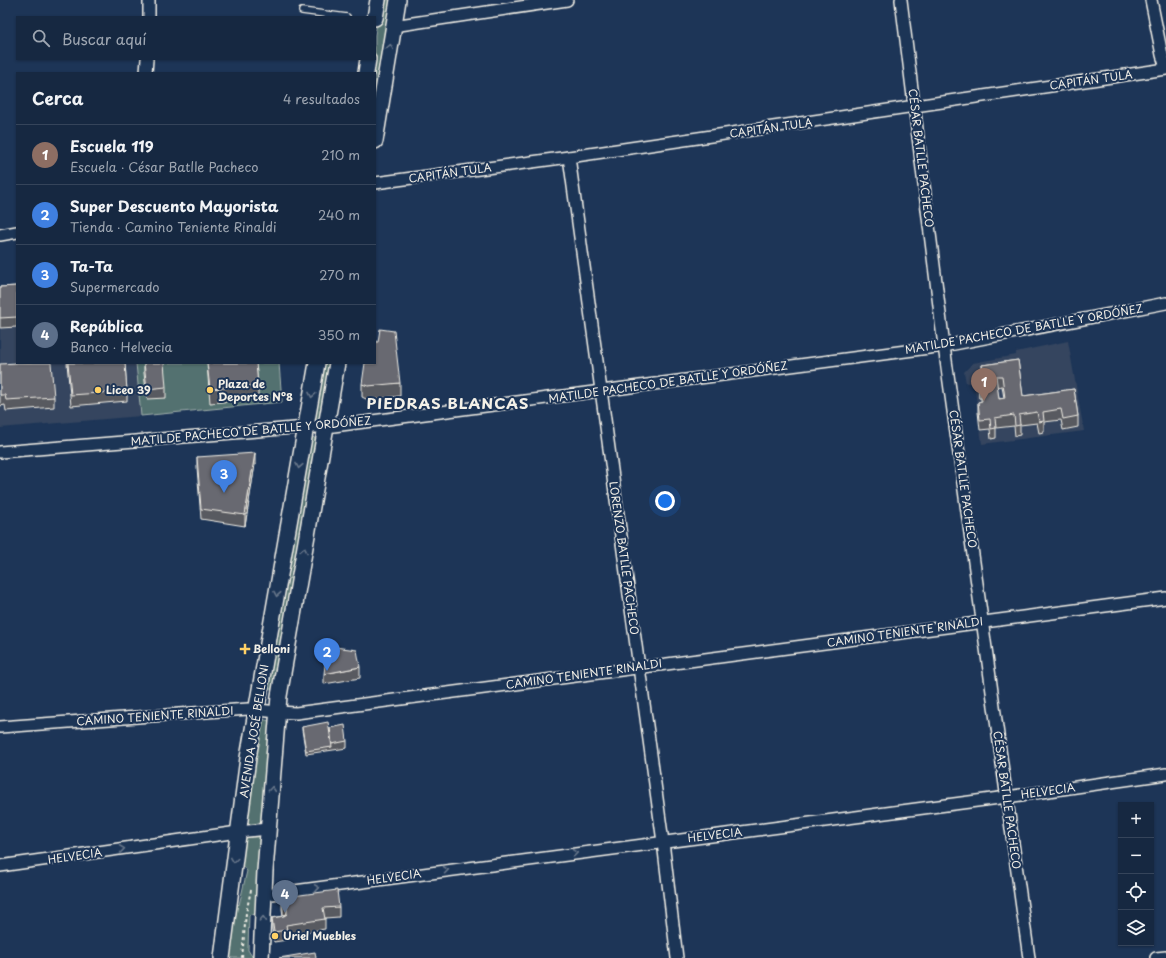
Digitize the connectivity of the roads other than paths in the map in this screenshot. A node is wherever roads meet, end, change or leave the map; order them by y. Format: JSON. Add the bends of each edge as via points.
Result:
{"nodes":[{"id":1,"x":150,"y":0,"type":"edge"},
{"id":2,"x":378,"y":0,"type":"edge"},
{"id":3,"x":398,"y":0,"type":"edge"},
{"id":4,"x":567,"y":0,"type":"edge"},
{"id":5,"x":901,"y":0,"type":"edge"},
{"id":6,"x":1151,"y":0,"type":"edge"},
{"id":7,"x":302,"y":11,"type":"dead end"},
{"id":8,"x":149,"y":16,"type":"edge"},
{"id":9,"x":340,"y":16,"type":"edge"},
{"id":10,"x":375,"y":16,"type":"edge"},
{"id":11,"x":393,"y":26,"type":"junction"},
{"id":12,"x":147,"y":60,"type":"edge"},
{"id":13,"x":368,"y":60,"type":"edge"},
{"id":14,"x":1166,"y":69,"type":"edge"},
{"id":15,"x":146,"y":72,"type":"edge"},
{"id":16,"x":366,"y":72,"type":"edge"},
{"id":17,"x":914,"y":106,"type":"junction"},
{"id":18,"x":376,"y":135,"type":"edge"},
{"id":19,"x":569,"y":157,"type":"junction"},
{"id":20,"x":376,"y":183,"type":"edge"},
{"id":21,"x":16,"y":232,"type":"edge"},
{"id":22,"x":0,"y":234,"type":"edge"},
{"id":23,"x":1166,"y":302,"type":"edge"},
{"id":24,"x":944,"y":346,"type":"junction"},
{"id":25,"x":317,"y":364,"type":"edge"},
{"id":26,"x":337,"y":364,"type":"edge"},
{"id":27,"x":601,"y":391,"type":"junction"},
{"id":28,"x":306,"y":427,"type":"junction"},
{"id":29,"x":326,"y":427,"type":"junction"},
{"id":30,"x":0,"y":452,"type":"edge"},
{"id":31,"x":1166,"y":598,"type":"edge"},
{"id":32,"x":983,"y":621,"type":"junction"},
{"id":33,"x":639,"y":667,"type":"junction"},
{"id":34,"x":257,"y":709,"type":"junction"},
{"id":35,"x":278,"y":712,"type":"junction"},
{"id":36,"x":0,"y":727,"type":"edge"},
{"id":37,"x":1166,"y":774,"type":"edge"},
{"id":38,"x":1007,"y":797,"type":"junction"},
{"id":39,"x":268,"y":829,"type":"junction"},
{"id":40,"x":238,"y":832,"type":"junction"},
{"id":41,"x":663,"y":842,"type":"junction"},
{"id":42,"x":0,"y":866,"type":"edge"},
{"id":43,"x":264,"y":895,"type":"junction"},
{"id":44,"x":1166,"y":957,"type":"edge"},
{"id":45,"x":222,"y":958,"type":"edge"},
{"id":46,"x":261,"y":958,"type":"edge"},
{"id":47,"x":677,"y":958,"type":"edge"},
{"id":48,"x":1029,"y":958,"type":"edge"},
{"id":49,"x":1156,"y":958,"type":"edge"}],
"edges":[{"from":1,"to":8,"type":"street"},
{"from":2,"to":10,"type":"main road"},
{"from":3,"to":11,"type":"main road"},
{"from":4,"to":11,"type":"street"},
{"from":5,"to":17,"type":"street","name":"CÉSAR BATLLE PACHECO"},
{"from":6,"to":14,"type":"street"},
{"from":7,"to":9,"type":"lane"},
{"from":18,"to":11,"type":"main road","one_way":true},
{"from":12,"to":15,"type":"street"},
{"from":13,"to":16,"type":"main road"},
{"from":14,"to":17,"type":"street","name":"CAPITÁN TULA"},
{"from":17,"to":19,"type":"street","name":"CAPITÁN TULA"},
{"from":17,"to":24,"type":"street","name":"CÉSAR BATLLE PACHECO"},
{"from":19,"to":20,"type":"street","name":"CAPITÁN TULA"},
{"from":19,"to":27,"type":"street","name":"LORENZO BATLLE PACHECO"},
{"from":21,"to":22,"type":"street"},
{"from":23,"to":24,"type":"street","name":"MATILDE PACHECO DE BATLLE Y ORDÓÑEZ"},
{"from":24,"to":27,"type":"street","name":"MATILDE PACHECO DE BATLLE Y ORDÓÑEZ"},
{"from":24,"to":32,"type":"street","name":"CÉSAR BATLLE PACHECO"},
{"from":25,"to":28,"type":"main road","name":"AVENIDA JOSÉ BELLONI","one_way":true},
{"from":26,"to":29,"type":"main road","name":"AVENIDA JOSÉ BELLONI"},
{"from":27,"to":29,"type":"street","name":"MATILDE PACHECO DE BATLLE Y ORDÓÑEZ"},
{"from":27,"to":33,"type":"street","name":"LORENZO BATLLE PACHECO"},
{"from":28,"to":29,"type":"street","name":"MATILDE PACHECO DE BATLLE Y ORDÓÑEZ"},
{"from":28,"to":30,"type":"street","name":"MATILDE PACHECO DE BATLLE Y ORDÓÑEZ"},
{"from":28,"to":34,"type":"main road","name":"AVENIDA JOSÉ BELLONI","one_way":true},
{"from":35,"to":29,"type":"main road","name":"AVENIDA JOSÉ BELLONI","one_way":true},
{"from":31,"to":32,"type":"street","name":"CAMINO TENIENTE RINALDI"},
{"from":32,"to":33,"type":"street","name":"CAMINO TENIENTE RINALDI"},
{"from":32,"to":38,"type":"street","name":"CÉSAR BATLLE PACHECO"},
{"from":33,"to":35,"type":"street","name":"CAMINO TENIENTE RINALDI","via":[[296,713]]},
{"from":33,"to":41,"type":"street","name":"LORENZO BATLLE PACHECO"},
{"from":34,"to":35,"type":"street","name":"CAMINO TENIENTE RINALDI"},
{"from":34,"to":36,"type":"street","name":"CAMINO TENIENTE RINALDI"},
{"from":34,"to":40,"type":"main road","name":"AVENIDA JOSÉ BELLONI"},
{"from":39,"to":35,"type":"main road","name":"AVENIDA JOSÉ BELLONI","one_way":true},
{"from":37,"to":38,"type":"street","name":"HELVECIA"},
{"from":38,"to":41,"type":"street","name":"HELVECIA"},
{"from":38,"to":48,"type":"street","name":"CÉSAR BATLLE PACHECO"},
{"from":39,"to":40,"type":"street","name":"HELVECIA"},
{"from":39,"to":43,"type":"main road","name":"AVENIDA JOSÉ BELLONI"},
{"from":42,"to":40,"type":"street","name":"HELVECIA","one_way":true},
{"from":40,"to":45,"type":"main road","name":"AVENIDA JOSÉ BELLONI","one_way":true},
{"from":43,"to":41,"type":"street","name":"HELVECIA","one_way":true},
{"from":41,"to":47,"type":"street","name":"LORENZO BATLLE PACHECO"},
{"from":46,"to":43,"type":"main road","name":"AVENIDA JOSÉ BELLONI","one_way":true},
{"from":44,"to":49,"type":"street"}]}
